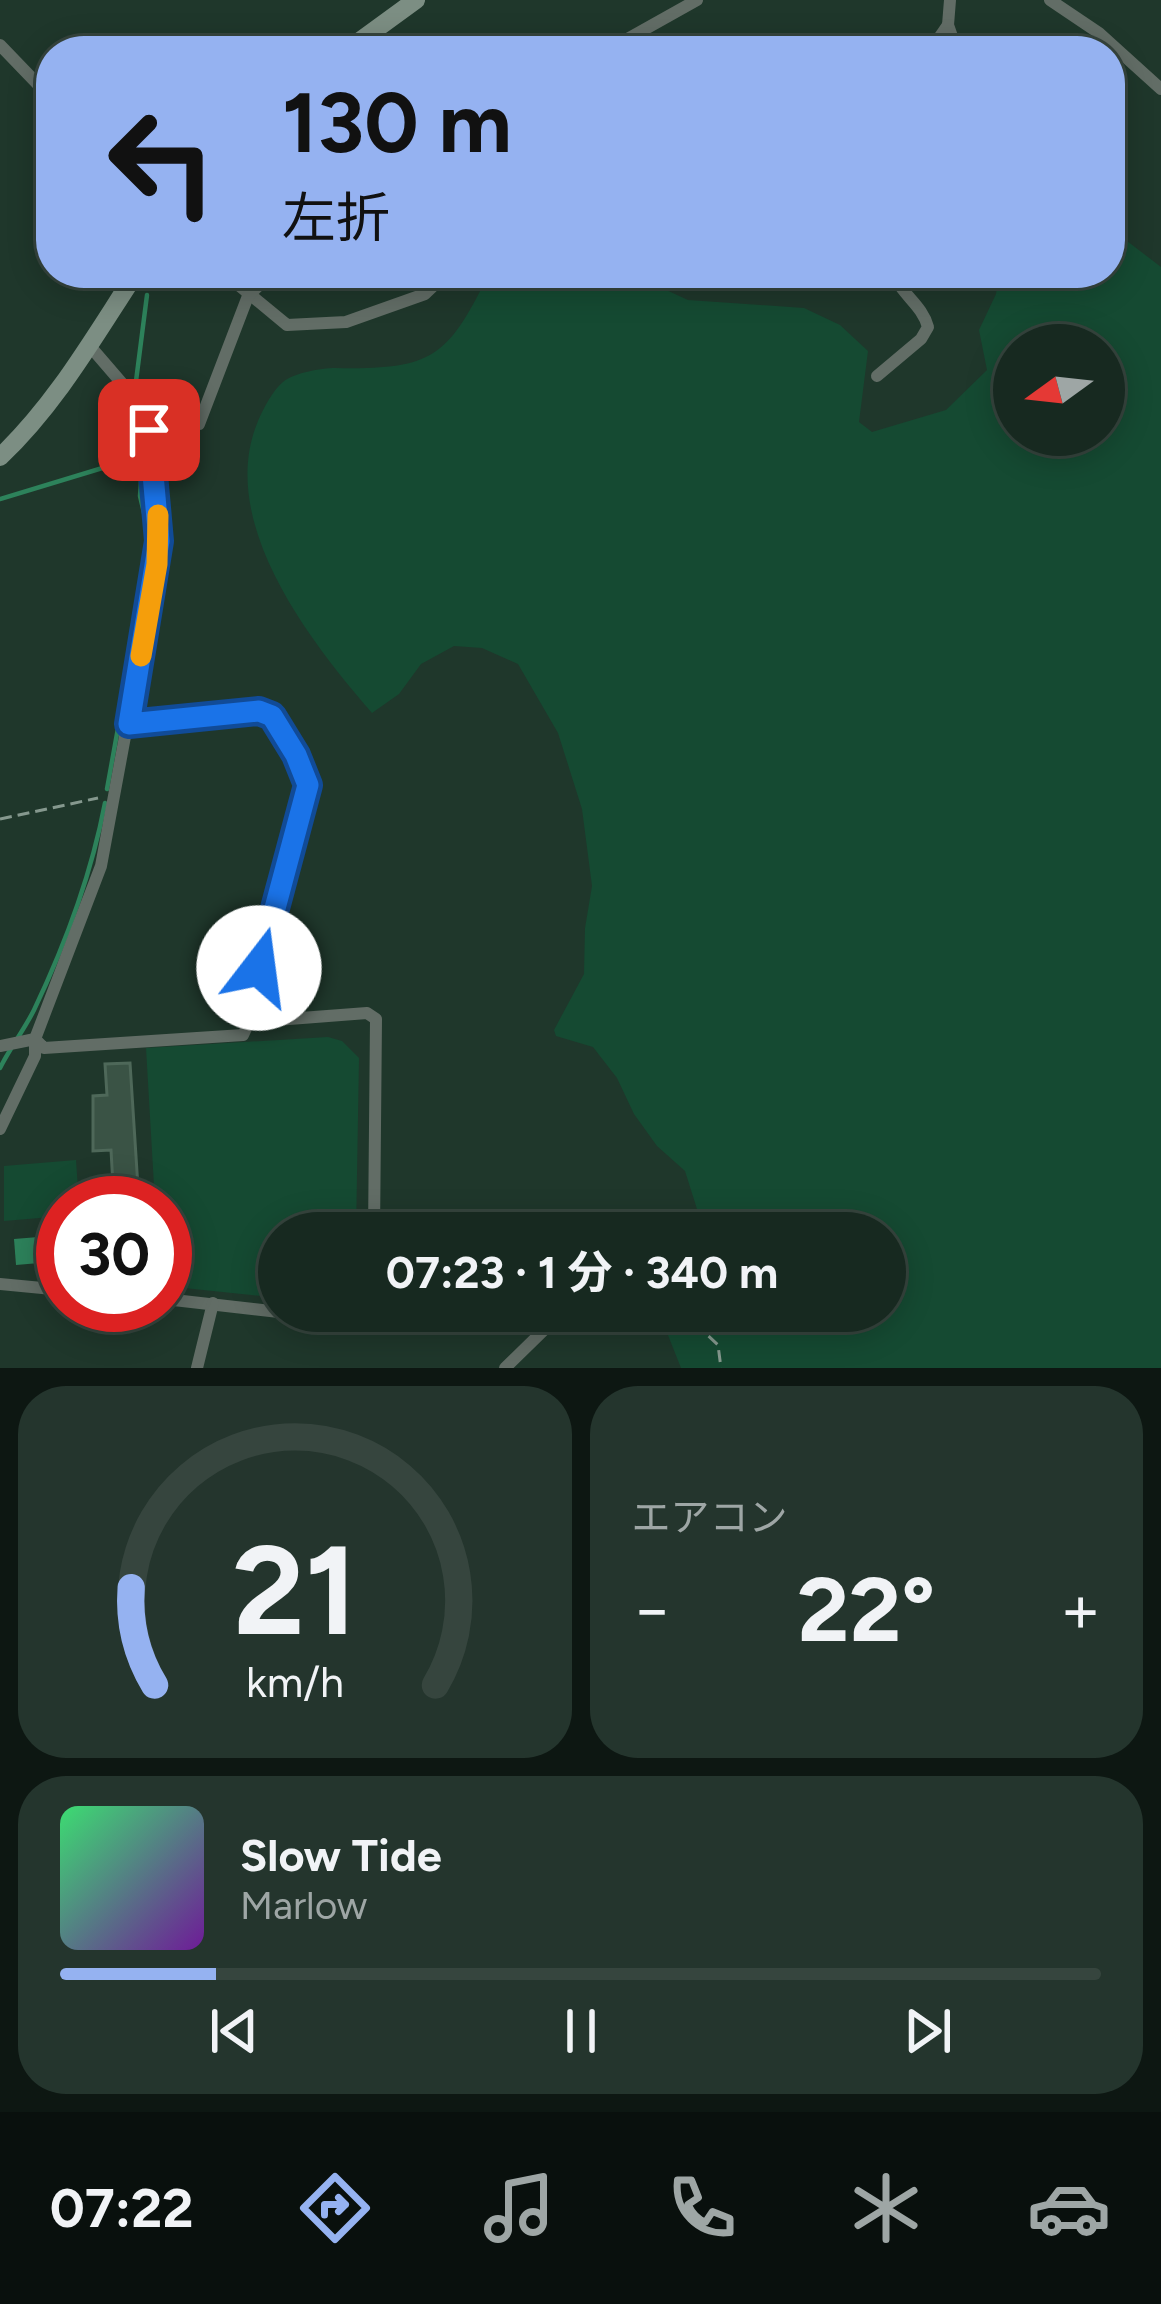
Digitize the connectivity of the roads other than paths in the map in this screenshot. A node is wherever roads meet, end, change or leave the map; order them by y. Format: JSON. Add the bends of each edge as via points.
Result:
{"nodes":[{"id":1,"x":416,"y":0,"type":"edge"},
{"id":2,"x":697,"y":0,"type":"edge"},
{"id":3,"x":950,"y":0,"type":"edge"},
{"id":4,"x":1050,"y":0,"type":"edge"},
{"id":5,"x":948,"y":25,"type":"junction"},
{"id":6,"x":367,"y":36,"type":"edge"},
{"id":7,"x":633,"y":36,"type":"edge"},
{"id":8,"x":940,"y":36,"type":"edge"},
{"id":9,"x":952,"y":36,"type":"edge"},
{"id":10,"x":1101,"y":36,"type":"edge"},
{"id":11,"x":0,"y":45,"type":"edge"},
{"id":12,"x":1125,"y":57,"type":"edge"},
{"id":13,"x":36,"y":82,"type":"edge"},
{"id":14,"x":1161,"y":89,"type":"edge"},
{"id":15,"x":126,"y":288,"type":"edge"},
{"id":16,"x":240,"y":288,"type":"edge"},
{"id":17,"x":256,"y":288,"type":"edge"},
{"id":18,"x":431,"y":288,"type":"edge"},
{"id":19,"x":900,"y":288,"type":"edge"},
{"id":20,"x":248,"y":296,"type":"junction"},
{"id":21,"x":89,"y":345,"type":"junction"},
{"id":22,"x":878,"y":376,"type":"dead end"},
{"id":23,"x":149,"y":430,"type":"junction"},
{"id":24,"x":0,"y":457,"type":"edge"},
{"id":25,"x":129,"y":724,"type":"junction"},
{"id":26,"x":250,"y":1022,"type":"junction"},
{"id":27,"x":35,"y":1040,"type":"junction"},
{"id":28,"x":0,"y":1046,"type":"edge"},
{"id":29,"x":0,"y":1129,"type":"edge"},
{"id":30,"x":374,"y":1212,"type":"edge"},
{"id":31,"x":0,"y":1285,"type":"edge"},
{"id":32,"x":36,"y":1288,"type":"edge"},
{"id":33,"x":192,"y":1301,"type":"edge"},
{"id":34,"x":213,"y":1303,"type":"junction"},
{"id":35,"x":258,"y":1309,"type":"edge"},
{"id":36,"x":542,"y":1332,"type":"edge"},
{"id":37,"x":197,"y":1368,"type":"edge"},
{"id":38,"x":505,"y":1368,"type":"edge"}],
"edges":[{"from":1,"to":6,"type":"street"},
{"from":2,"to":7,"type":"street"},
{"from":3,"to":5,"type":"street"},
{"from":4,"to":10,"type":"street"},
{"from":5,"to":8,"type":"street"},
{"from":5,"to":9,"type":"street"},
{"from":11,"to":13,"type":"street"},
{"from":12,"to":14,"type":"street"},
{"from":15,"to":21,"type":"street"},
{"from":16,"to":20,"type":"street"},
{"from":17,"to":20,"type":"street"},
{"from":18,"to":20,"type":"street","via":[[346,322],[287,325]]},
{"from":19,"to":22,"type":"street","via":[[928,327]]},
{"from":20,"to":23,"type":"street","via":[[199,424]]},
{"from":21,"to":23,"type":"street","via":[[145,410]]},
{"from":21,"to":24,"type":"street"},
{"from":23,"to":25,"type":"street","via":[[159,541]]},
{"from":25,"to":26,"type":"street","via":[[259,711],[272,716],[296,755],[308,785]]},
{"from":25,"to":27,"type":"street","via":[[101,866]]},
{"from":26,"to":27,"type":"street","via":[[243,1035],[44,1048]]},
{"from":26,"to":30,"type":"street","via":[[367,1013],[376,1019]]},
{"from":27,"to":28,"type":"street"},
{"from":27,"to":29,"type":"street"},
{"from":31,"to":32,"type":"street"},
{"from":33,"to":34,"type":"street"},
{"from":34,"to":35,"type":"street"},
{"from":34,"to":37,"type":"street"},
{"from":36,"to":38,"type":"street"}]}
